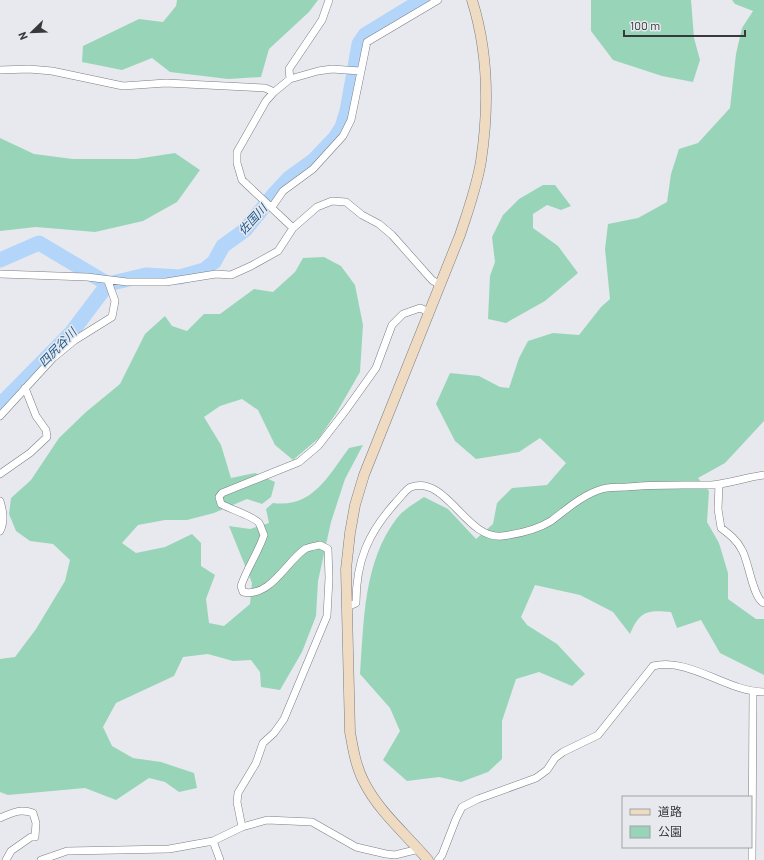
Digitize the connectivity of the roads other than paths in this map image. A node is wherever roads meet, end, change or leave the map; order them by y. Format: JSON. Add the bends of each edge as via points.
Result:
{"nodes":[{"id":1,"x":329,"y":0,"type":"edge"},
{"id":2,"x":438,"y":0,"type":"edge"},
{"id":3,"x":472,"y":0,"type":"edge"},
{"id":4,"x":0,"y":70,"type":"edge"},
{"id":5,"x":360,"y":71,"type":"junction"},
{"id":6,"x":290,"y":79,"type":"junction"},
{"id":7,"x":274,"y":92,"type":"junction"},
{"id":8,"x":272,"y":207,"type":"junction"},
{"id":9,"x":293,"y":228,"type":"junction"},
{"id":10,"x":0,"y":274,"type":"edge"},
{"id":11,"x":108,"y":280,"type":"junction"},
{"id":12,"x":440,"y":285,"type":"junction"},
{"id":13,"x":429,"y":312,"type":"junction"},
{"id":14,"x":25,"y":388,"type":"junction"},
{"id":15,"x":0,"y":416,"type":"edge"},
{"id":16,"x":0,"y":474,"type":"edge"},
{"id":17,"x":764,"y":475,"type":"edge"},
{"id":18,"x":719,"y":484,"type":"junction"},
{"id":19,"x":0,"y":501,"type":"edge"},
{"id":20,"x":0,"y":531,"type":"edge"},
{"id":21,"x":764,"y":603,"type":"edge"},
{"id":22,"x":346,"y":607,"type":"junction"},
{"id":23,"x":753,"y":692,"type":"junction"},
{"id":24,"x":764,"y":692,"type":"edge"},
{"id":25,"x":0,"y":818,"type":"edge"},
{"id":26,"x":242,"y":827,"type":"junction"},
{"id":27,"x":214,"y":841,"type":"junction"},
{"id":28,"x":419,"y":849,"type":"junction"},
{"id":29,"x":6,"y":860,"type":"edge"},
{"id":30,"x":41,"y":860,"type":"edge"},
{"id":31,"x":220,"y":860,"type":"edge"},
{"id":32,"x":428,"y":860,"type":"edge"},
{"id":33,"x":438,"y":860,"type":"edge"},
{"id":34,"x":752,"y":860,"type":"edge"}],
"edges":[{"from":1,"to":6,"type":"street","via":[[322,20],[289,69]]},
{"from":2,"to":5,"type":"street","via":[[367,42]]},
{"from":3,"to":12,"type":"street","via":[[484,55],[486,89],[482,156],[473,196]]},
{"from":4,"to":7,"type":"street","via":[[29,68],[123,86],[182,84],[265,88]]},
{"from":5,"to":6,"type":"street","via":[[332,69]]},
{"from":5,"to":8,"type":"street","via":[[351,120],[343,136],[313,169],[282,191]]},
{"from":6,"to":7,"type":"street"},
{"from":7,"to":8,"type":"street","via":[[266,101],[237,152],[242,180]]},
{"from":8,"to":9,"type":"street"},
{"from":9,"to":11,"type":"street","via":[[278,251],[231,275],[216,274],[166,282]]},
{"from":9,"to":12,"type":"street","via":[[318,207],[332,201],[346,202],[392,235],[432,280]]},
{"from":10,"to":11,"type":"street"},
{"from":11,"to":14,"type":"street","via":[[115,301],[112,317],[53,358]]},
{"from":12,"to":13,"type":"street"},
{"from":13,"to":22,"type":"street","via":[[364,475],[355,505],[346,569]]},
{"from":13,"to":26,"type":"street","via":[[420,308],[403,314],[392,325],[376,368],[308,456],[222,493],[219,497],[221,504],[259,522],[264,535],[260,549],[244,575],[241,586],[243,592],[250,594],[272,583],[305,549],[320,545],[328,549],[326,616],[284,719],[263,743],[256,763],[238,793],[237,802]]},
{"from":14,"to":15,"type":"street"},
{"from":14,"to":16,"type":"street","via":[[47,437],[30,453]]},
{"from":17,"to":18,"type":"street"},
{"from":18,"to":21,"type":"street","via":[[718,509],[721,528],[737,541],[749,566],[756,596]]},
{"from":18,"to":22,"type":"street","via":[[655,484],[602,489],[586,496],[534,529],[501,536],[487,534],[463,517],[448,499],[439,493],[422,486],[410,488],[372,531],[361,559],[356,603]]},
{"from":19,"to":20,"type":"street","via":[[3,511],[3,526]]},
{"from":22,"to":28,"type":"street","via":[[350,732],[354,754],[364,782],[381,808]]},
{"from":23,"to":24,"type":"street"},
{"from":23,"to":33,"type":"street","via":[[738,689],[718,679],[678,666],[653,666],[598,735],[563,752],[536,778],[462,807]]},
{"from":23,"to":34,"type":"street"},
{"from":25,"to":29,"type":"street","via":[[25,810],[33,813],[36,823],[35,837],[31,837],[11,851]]},
{"from":26,"to":27,"type":"street"},
{"from":26,"to":28,"type":"street","via":[[267,820],[312,822],[356,847],[395,854]]},
{"from":27,"to":30,"type":"street","via":[[169,849],[67,850]]},
{"from":27,"to":31,"type":"street"},
{"from":28,"to":32,"type":"street"}]}
